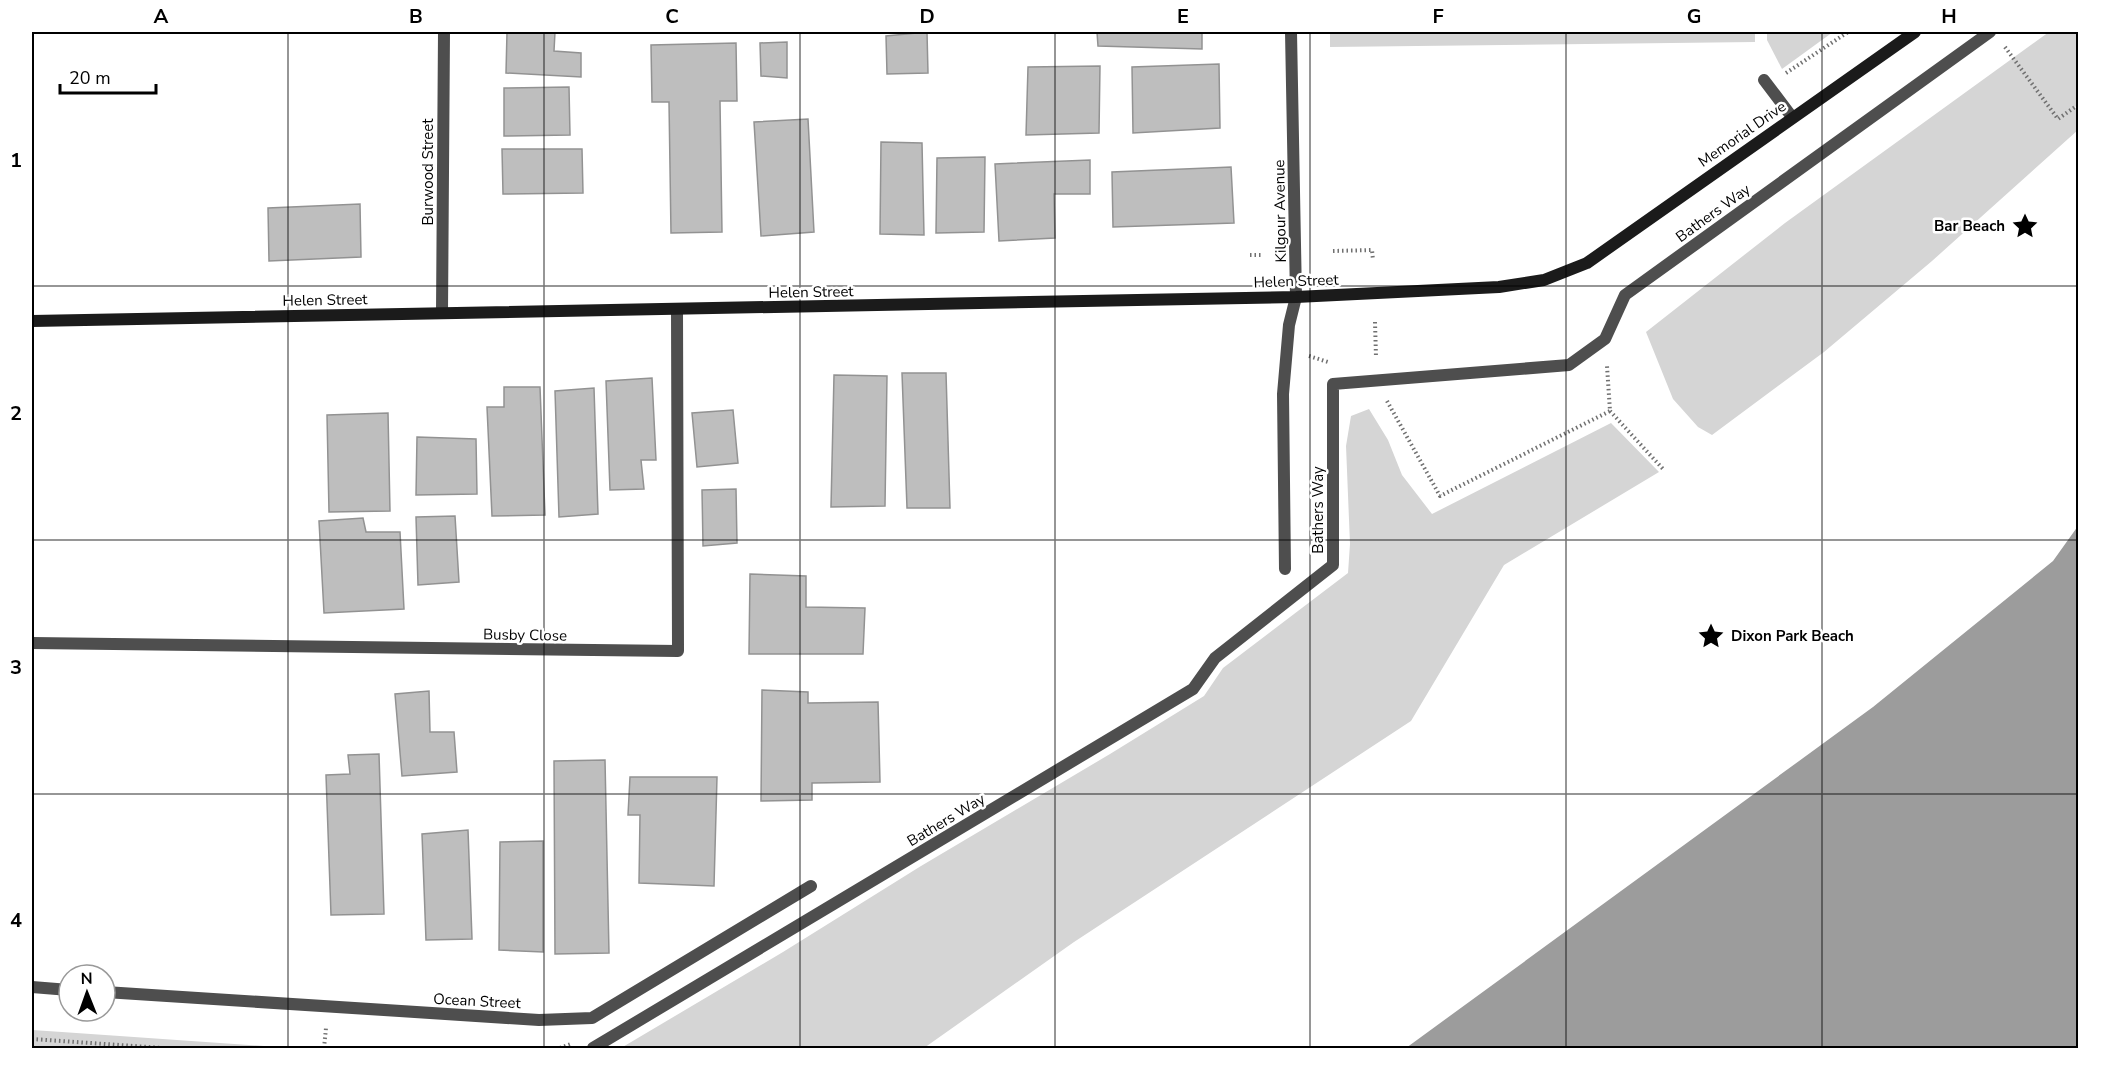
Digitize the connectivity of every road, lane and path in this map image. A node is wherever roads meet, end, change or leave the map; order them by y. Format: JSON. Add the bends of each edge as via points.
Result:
{"nodes":[{"id":1,"x":444,"y":32,"type":"edge"},
{"id":2,"x":1291,"y":32,"type":"edge"},
{"id":3,"x":1848,"y":32,"type":"edge"},
{"id":4,"x":1915,"y":32,"type":"edge"},
{"id":5,"x":1990,"y":32,"type":"edge"},
{"id":6,"x":2000,"y":40,"type":"dead end"},
{"id":7,"x":1766,"y":82,"type":"joint"},
{"id":8,"x":2075,"y":107,"type":"dead end"},
{"id":9,"x":1792,"y":117,"type":"junction"},
{"id":10,"x":1332,"y":251,"type":"dead end"},
{"id":11,"x":1250,"y":255,"type":"dead end"},
{"id":12,"x":1262,"y":255,"type":"dead end"},
{"id":13,"x":1373,"y":260,"type":"dead end"},
{"id":14,"x":1587,"y":263,"type":"joint"},
{"id":15,"x":1296,"y":297,"type":"junction"},
{"id":16,"x":677,"y":310,"type":"junction"},
{"id":17,"x":442,"y":312,"type":"junction"},
{"id":18,"x":32,"y":321,"type":"edge"},
{"id":19,"x":1375,"y":322,"type":"dead end"},
{"id":20,"x":1605,"y":339,"type":"junction"},
{"id":21,"x":1376,"y":380,"type":"junction"},
{"id":22,"x":1610,"y":411,"type":"junction"},
{"id":23,"x":1663,"y":469,"type":"dead end"},
{"id":24,"x":1285,"y":570,"type":"dead end"},
{"id":25,"x":32,"y":643,"type":"edge"},
{"id":26,"x":811,"y":886,"type":"dead end"},
{"id":27,"x":32,"y":987,"type":"edge"},
{"id":28,"x":57,"y":989,"type":"edge"},
{"id":29,"x":117,"y":993,"type":"edge"},
{"id":30,"x":32,"y":1039,"type":"edge"},
{"id":31,"x":150,"y":1048,"type":"edge"},
{"id":32,"x":163,"y":1048,"type":"edge"},
{"id":33,"x":593,"y":1048,"type":"edge"}],
"edges":[{"from":1,"to":17,"type":"street","name":"Burwood Street"},
{"from":2,"to":15,"type":"street","name":"Kilgour Avenue"},
{"from":3,"to":7,"type":"path"},
{"from":4,"to":9,"type":"main road","name":"Memorial Drive"},
{"from":5,"to":20,"type":"street","name":"Bathers Way","via":[[1625,295]]},
{"from":6,"to":8,"type":"path","via":[[2058,119]]},
{"from":7,"to":9,"type":"street"},
{"from":9,"to":14,"type":"main road","name":"Memorial Drive"},
{"from":10,"to":13,"type":"path","via":[[1372,250]]},
{"from":11,"to":12,"type":"path"},
{"from":14,"to":15,"type":"main road","name":"Helen Street","via":[[1544,279],[1499,287]]},
{"from":15,"to":16,"type":"main road","name":"Helen Street"},
{"from":15,"to":24,"type":"street","name":"Kilgour Avenue","via":[[1288,325],[1282,394]]},
{"from":16,"to":17,"type":"main road","name":"Helen Street"},
{"from":16,"to":25,"type":"street","name":"Busby Close","via":[[678,651]]},
{"from":17,"to":18,"type":"main road","name":"Helen Street"},
{"from":19,"to":21,"type":"path"},
{"from":20,"to":21,"type":"street","name":"Bathers Way","via":[[1569,365]]},
{"from":20,"to":22,"type":"path"},
{"from":21,"to":22,"type":"path","via":[[1440,496]]},
{"from":21,"to":33,"type":"street","name":"Bathers Way","via":[[1334,384],[1333,566],[1215,658],[1193,689]]},
{"from":22,"to":23,"type":"path"},
{"from":26,"to":29,"type":"street","name":"Ocean Street","via":[[592,1018],[527,1019]]},
{"from":27,"to":28,"type":"street"},
{"from":30,"to":31,"type":"path"},
{"from":31,"to":32,"type":"path"}]}
